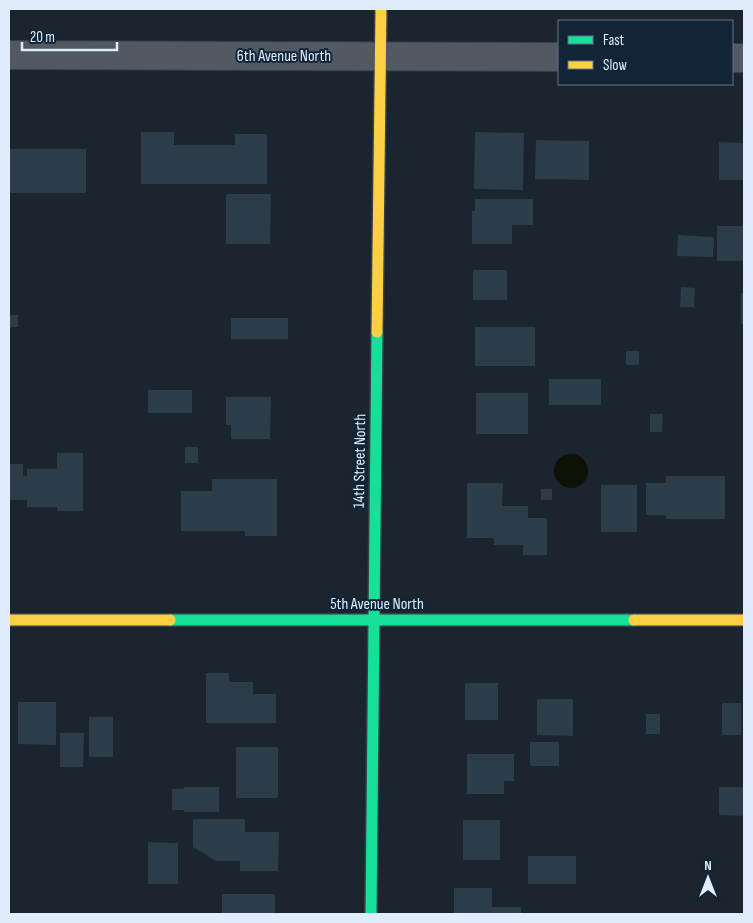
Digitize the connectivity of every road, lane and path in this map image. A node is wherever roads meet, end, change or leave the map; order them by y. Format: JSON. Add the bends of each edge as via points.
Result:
{"nodes":[{"id":1,"x":381,"y":9,"type":"edge"},
{"id":2,"x":9,"y":55,"type":"edge"},
{"id":3,"x":381,"y":56,"type":"junction"},
{"id":4,"x":558,"y":57,"type":"edge"},
{"id":5,"x":9,"y":620,"type":"edge"},
{"id":6,"x":374,"y":620,"type":"junction"},
{"id":7,"x":744,"y":620,"type":"edge"},
{"id":8,"x":370,"y":914,"type":"edge"}],
"edges":[{"from":1,"to":3,"type":"street","name":"14th Street North"},
{"from":2,"to":3,"type":"street","name":"6th Avenue North"},
{"from":3,"to":4,"type":"street","name":"6th Avenue North"},
{"from":3,"to":6,"type":"street","name":"14th Street North"},
{"from":5,"to":6,"type":"street","name":"5th Avenue North"},
{"from":6,"to":7,"type":"street","name":"5th Avenue North"},
{"from":6,"to":8,"type":"street","name":"14th Street North"}]}
